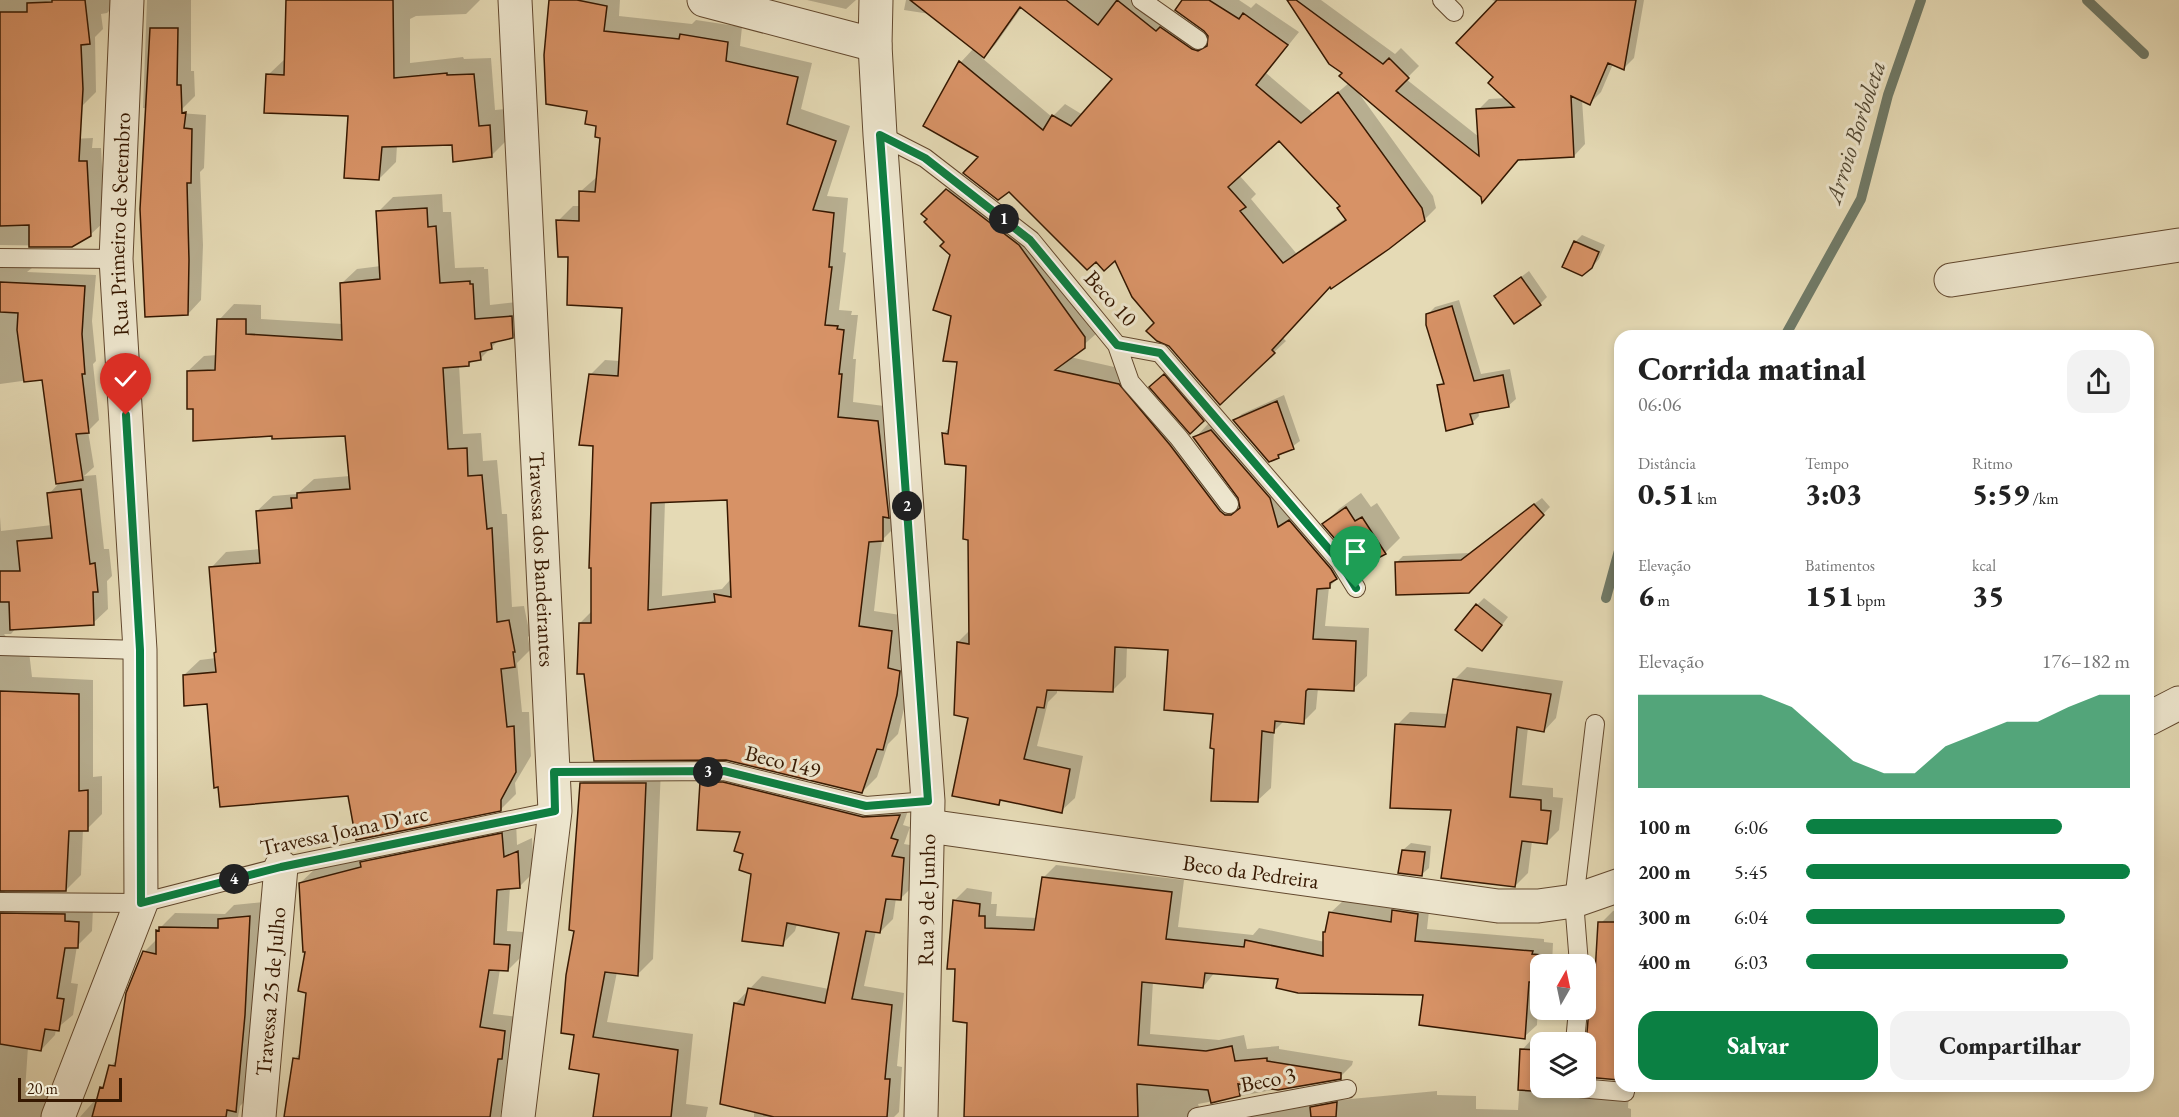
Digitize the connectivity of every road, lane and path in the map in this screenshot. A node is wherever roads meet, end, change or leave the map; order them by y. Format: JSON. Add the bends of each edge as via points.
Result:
{"nodes":[{"id":1,"x":127,"y":0,"type":"edge"},
{"id":2,"x":515,"y":0,"type":"edge"},
{"id":3,"x":704,"y":0,"type":"edge"},
{"id":4,"x":876,"y":0,"type":"edge"},
{"id":5,"x":1141,"y":0,"type":"edge"},
{"id":6,"x":1198,"y":40,"type":"dead end"},
{"id":7,"x":875,"y":45,"type":"junction"},
{"id":8,"x":880,"y":135,"type":"junction"},
{"id":9,"x":2179,"y":245,"type":"edge"},
{"id":10,"x":0,"y":258,"type":"edge"},
{"id":11,"x":116,"y":259,"type":"junction"},
{"id":12,"x":1950,"y":280,"type":"dead end"},
{"id":13,"x":1117,"y":345,"type":"junction"},
{"id":14,"x":1228,"y":504,"type":"dead end"},
{"id":15,"x":1356,"y":588,"type":"dead end"},
{"id":16,"x":0,"y":646,"type":"edge"},
{"id":17,"x":140,"y":650,"type":"junction"},
{"id":18,"x":2179,"y":703,"type":"edge"},
{"id":19,"x":2154,"y":715,"type":"edge"},
{"id":20,"x":1595,"y":724,"type":"dead end"},
{"id":21,"x":554,"y":772,"type":"junction"},
{"id":22,"x":555,"y":811,"type":"junction"},
{"id":23,"x":928,"y":813,"type":"junction"},
{"id":24,"x":281,"y":867,"type":"junction"},
{"id":25,"x":1614,"y":887,"type":"edge"},
{"id":26,"x":1574,"y":901,"type":"junction"},
{"id":27,"x":0,"y":902,"type":"edge"},
{"id":28,"x":141,"y":903,"type":"junction"},
{"id":29,"x":1579,"y":954,"type":"edge"},
{"id":30,"x":1347,"y":1089,"type":"dead end"},
{"id":31,"x":1596,"y":1089,"type":"edge"},
{"id":32,"x":1614,"y":1091,"type":"edge"},
{"id":33,"x":58,"y":1117,"type":"edge"},
{"id":34,"x":259,"y":1117,"type":"edge"},
{"id":35,"x":518,"y":1117,"type":"edge"},
{"id":36,"x":921,"y":1117,"type":"edge"},
{"id":37,"x":1197,"y":1117,"type":"edge"}],
"edges":[{"from":1,"to":11,"type":"street","name":"Rua Primeiro de Setembro"},
{"from":2,"to":21,"type":"street","name":"Travessa dos Bandeirantes"},
{"from":3,"to":7,"type":"street"},
{"from":4,"to":7,"type":"street","name":"Rua 9 de Junho"},
{"from":5,"to":6,"type":"lane"},
{"from":7,"to":8,"type":"street","name":"Rua 9 de Junho"},
{"from":8,"to":13,"type":"lane","name":"Beco 10","via":[[925,158],[1030,240]]},
{"from":8,"to":23,"type":"street","name":"Rua 9 de Junho"},
{"from":9,"to":12,"type":"street"},
{"from":10,"to":11,"type":"lane"},
{"from":11,"to":17,"type":"street","name":"Rua Primeiro de Setembro"},
{"from":13,"to":14,"type":"lane","via":[[1130,382],[1179,438]]},
{"from":13,"to":15,"type":"lane","name":"Beco 10","via":[[1160,353],[1340,562]]},
{"from":16,"to":17,"type":"lane"},
{"from":17,"to":28,"type":"street","name":"Rua Primeiro de Setembro"},
{"from":18,"to":19,"type":"street"},
{"from":20,"to":26,"type":"lane"},
{"from":21,"to":22,"type":"street","name":"Travessa dos Bandeirantes"},
{"from":21,"to":23,"type":"lane","name":"Beco 149","via":[[724,771],[866,806]]},
{"from":22,"to":24,"type":"lane","name":"Travessa Joana D'arc"},
{"from":22,"to":35,"type":"street","name":"Travessa dos Bandeirantes"},
{"from":23,"to":26,"type":"street","name":"Beco da Pedreira","via":[[1498,906]]},
{"from":23,"to":36,"type":"street","name":"Rua 9 de Junho"},
{"from":24,"to":28,"type":"lane","name":"Travessa Joana D'arc"},
{"from":24,"to":34,"type":"street","name":"Travessa 25 de Julho"},
{"from":25,"to":26,"type":"street","name":"Beco da Pedreira"},
{"from":26,"to":29,"type":"lane"},
{"from":27,"to":28,"type":"lane","name":"Travessa Joana D'arc"},
{"from":28,"to":33,"type":"street","name":"Rua Primeiro de Setembro"},
{"from":30,"to":37,"type":"lane","name":"Beco 3"},
{"from":31,"to":32,"type":"lane"}]}
